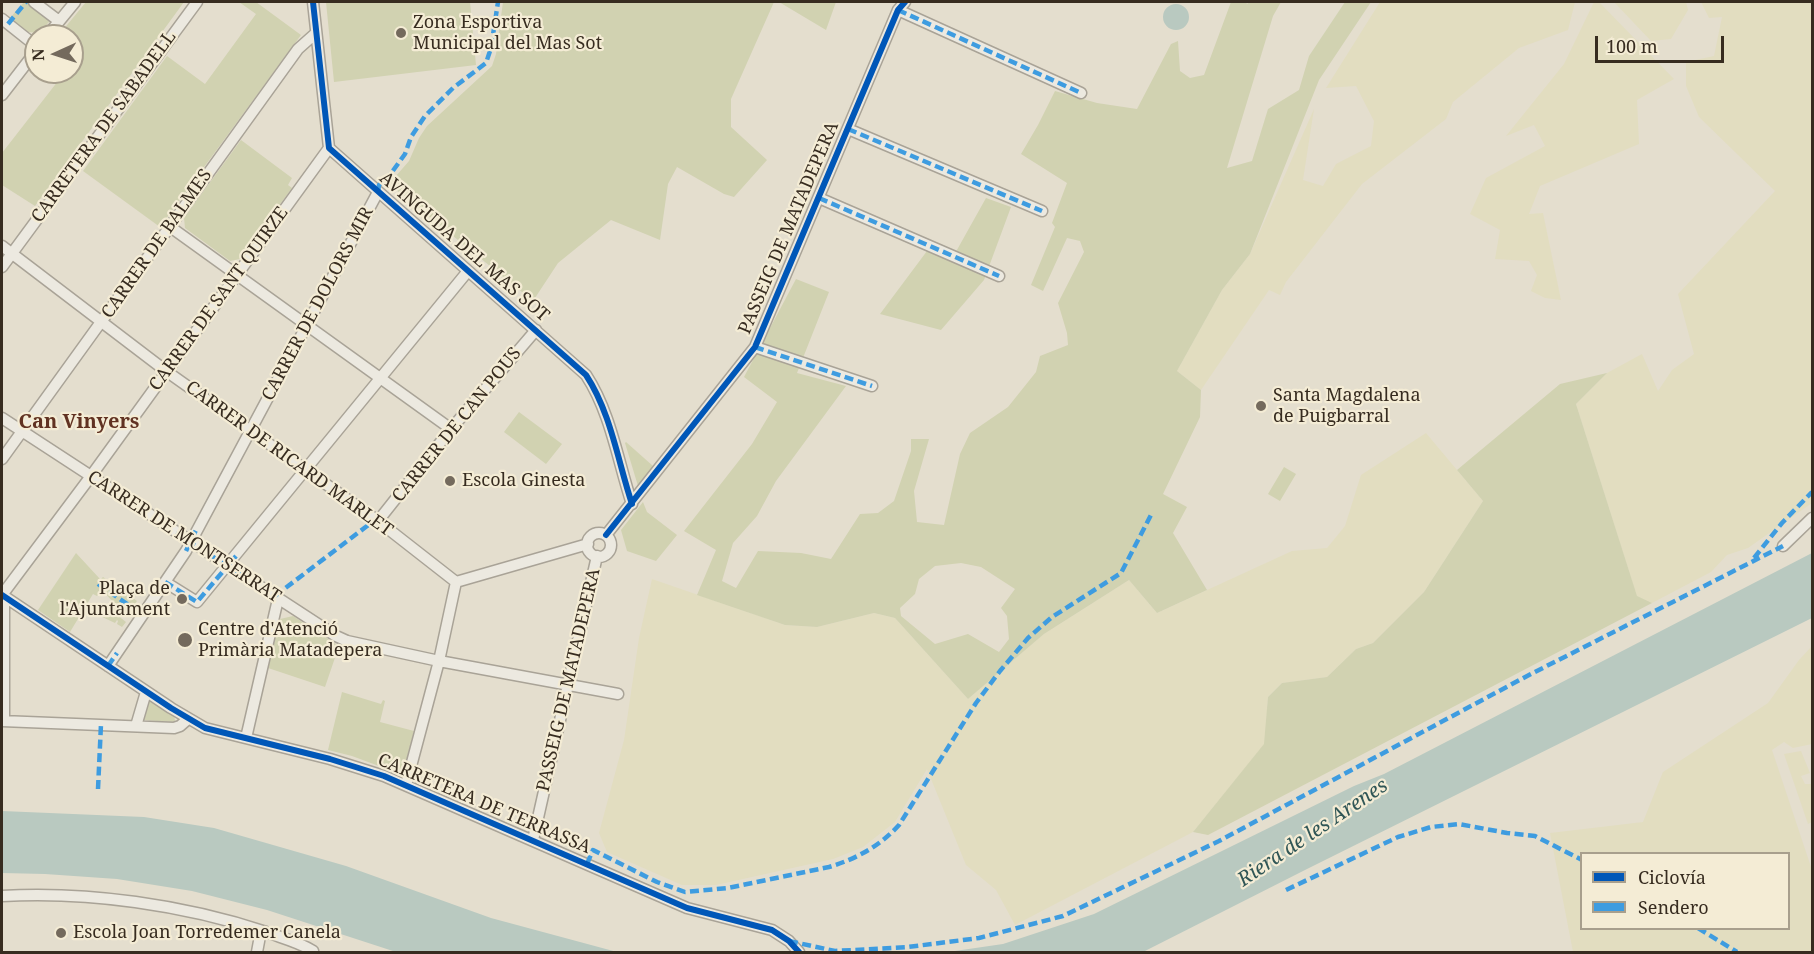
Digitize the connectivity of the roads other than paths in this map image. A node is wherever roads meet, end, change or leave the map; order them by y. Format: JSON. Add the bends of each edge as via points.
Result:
{"nodes":[{"id":1,"x":34,"y":2,"type":"edge"},
{"id":2,"x":75,"y":2,"type":"edge"},
{"id":3,"x":197,"y":2,"type":"edge"},
{"id":4,"x":313,"y":2,"type":"edge"},
{"id":5,"x":902,"y":6,"type":"edge"},
{"id":6,"x":2,"y":19,"type":"edge"},
{"id":7,"x":59,"y":21,"type":"junction"},
{"id":8,"x":57,"y":24,"type":"edge"},
{"id":9,"x":316,"y":33,"type":"junction"},
{"id":10,"x":24,"y":36,"type":"edge"},
{"id":11,"x":24,"y":67,"type":"edge"},
{"id":12,"x":1081,"y":93,"type":"dead end"},
{"id":13,"x":2,"y":95,"type":"edge"},
{"id":14,"x":848,"y":129,"type":"junction"},
{"id":15,"x":329,"y":148,"type":"junction"},
{"id":16,"x":378,"y":192,"type":"junction"},
{"id":17,"x":819,"y":198,"type":"junction"},
{"id":18,"x":1042,"y":211,"type":"dead end"},
{"id":19,"x":169,"y":226,"type":"junction"},
{"id":20,"x":2,"y":246,"type":"edge"},
{"id":21,"x":12,"y":253,"type":"junction"},
{"id":22,"x":2,"y":267,"type":"edge"},
{"id":23,"x":468,"y":271,"type":"junction"},
{"id":24,"x":238,"y":274,"type":"junction"},
{"id":25,"x":999,"y":276,"type":"dead end"},
{"id":26,"x":101,"y":323,"type":"junction"},
{"id":27,"x":308,"y":324,"type":"junction"},
{"id":28,"x":536,"y":330,"type":"junction"},
{"id":29,"x":755,"y":347,"type":"junction"},
{"id":30,"x":166,"y":371,"type":"junction"},
{"id":31,"x":380,"y":378,"type":"junction"},
{"id":32,"x":872,"y":386,"type":"dead end"},
{"id":33,"x":2,"y":418,"type":"edge"},
{"id":34,"x":451,"y":429,"type":"junction"},
{"id":35,"x":22,"y":431,"type":"junction"},
{"id":36,"x":250,"y":432,"type":"junction"},
{"id":37,"x":2,"y":459,"type":"edge"},
{"id":38,"x":305,"y":471,"type":"junction"},
{"id":39,"x":91,"y":476,"type":"junction"},
{"id":40,"x":632,"y":504,"type":"junction"},
{"id":41,"x":1812,"y":518,"type":"edge"},
{"id":42,"x":378,"y":521,"type":"junction"},
{"id":43,"x":606,"y":535,"type":"junction"},
{"id":44,"x":191,"y":542,"type":"junction"},
{"id":45,"x":588,"y":544,"type":"junction"},
{"id":46,"x":1783,"y":546,"type":"dead end"},
{"id":47,"x":597,"y":556,"type":"junction"},
{"id":48,"x":228,"y":566,"type":"junction"},
{"id":49,"x":165,"y":582,"type":"junction"},
{"id":50,"x":456,"y":582,"type":"junction"},
{"id":51,"x":2,"y":595,"type":"edge"},
{"id":52,"x":278,"y":598,"type":"junction"},
{"id":53,"x":439,"y":661,"type":"junction"},
{"id":54,"x":108,"y":666,"type":"junction"},
{"id":55,"x":568,"y":685,"type":"junction"},
{"id":56,"x":146,"y":692,"type":"junction"},
{"id":57,"x":618,"y":694,"type":"dead end"},
{"id":58,"x":188,"y":719,"type":"junction"},
{"id":59,"x":3,"y":721,"type":"edge"},
{"id":60,"x":136,"y":726,"type":"junction"},
{"id":61,"x":246,"y":738,"type":"junction"},
{"id":62,"x":406,"y":785,"type":"junction"},
{"id":63,"x":533,"y":840,"type":"junction"},
{"id":64,"x":2,"y":896,"type":"edge"},
{"id":65,"x":251,"y":927,"type":"junction"},
{"id":66,"x":257,"y":952,"type":"edge"},
{"id":67,"x":297,"y":952,"type":"edge"},
{"id":68,"x":315,"y":952,"type":"edge"},
{"id":69,"x":799,"y":952,"type":"edge"}],
"edges":[{"from":1,"to":7,"type":"street"},
{"from":2,"to":7,"type":"street"},
{"from":3,"to":21,"type":"street","name":"CARRETERA DE SABADELL"},
{"from":4,"to":9,"type":"street"},
{"from":5,"to":12,"type":"street"},
{"from":5,"to":14,"type":"street","name":"PASSEIG DE MATADEPERA"},
{"from":6,"to":10,"type":"street"},
{"from":7,"to":8,"type":"street"},
{"from":9,"to":15,"type":"street"},
{"from":9,"to":19,"type":"street","name":"CARRER DE BALMES","via":[[298,49]]},
{"from":11,"to":13,"type":"street"},
{"from":14,"to":17,"type":"street","name":"PASSEIG DE MATADEPERA"},
{"from":14,"to":18,"type":"street"},
{"from":15,"to":16,"type":"street","name":"AVINGUDA DEL MAS SOT"},
{"from":15,"to":24,"type":"street","name":"CARRER DE SANT QUIRZE"},
{"from":16,"to":23,"type":"street","name":"AVINGUDA DEL MAS SOT"},
{"from":16,"to":27,"type":"street","name":"CARRER DE DOLORS MIR"},
{"from":17,"to":25,"type":"street"},
{"from":17,"to":29,"type":"street","name":"PASSEIG DE MATADEPERA"},
{"from":19,"to":24,"type":"street"},
{"from":19,"to":26,"type":"street","name":"CARRER DE BALMES"},
{"from":20,"to":21,"type":"street","name":"CARRER DE RICARD MARLET"},
{"from":21,"to":22,"type":"street","name":"CARRETERA DE SABADELL"},
{"from":21,"to":26,"type":"street","name":"CARRER DE RICARD MARLET"},
{"from":23,"to":28,"type":"street","name":"AVINGUDA DEL MAS SOT"},
{"from":23,"to":31,"type":"street"},
{"from":24,"to":27,"type":"street"},
{"from":24,"to":30,"type":"street","name":"CARRER DE SANT QUIRZE"},
{"from":26,"to":30,"type":"street","name":"CARRER DE RICARD MARLET"},
{"from":26,"to":35,"type":"street","name":"CARRER DE BALMES"},
{"from":27,"to":31,"type":"street"},
{"from":27,"to":36,"type":"street","name":"CARRER DE DOLORS MIR"},
{"from":28,"to":34,"type":"street","name":"CARRER DE CAN POUS"},
{"from":28,"to":40,"type":"street","name":"AVINGUDA DEL MAS SOT","via":[[586,375],[595,389]]},
{"from":29,"to":32,"type":"street"},
{"from":29,"to":40,"type":"street","name":"PASSEIG DE MATADEPERA"},
{"from":30,"to":36,"type":"street","name":"CARRER DE RICARD MARLET"},
{"from":30,"to":39,"type":"street","name":"CARRER DE SANT QUIRZE"},
{"from":31,"to":34,"type":"street"},
{"from":31,"to":38,"type":"street"},
{"from":33,"to":35,"type":"street","name":"CARRER DE MONTSERRAT"},
{"from":34,"to":42,"type":"street","name":"CARRER DE CAN POUS"},
{"from":35,"to":37,"type":"street","name":"CARRER DE BALMES"},
{"from":35,"to":39,"type":"street","name":"CARRER DE MONTSERRAT"},
{"from":36,"to":38,"type":"street","name":"CARRER DE RICARD MARLET"},
{"from":36,"to":44,"type":"street","name":"CARRER DE DOLORS MIR"},
{"from":38,"to":42,"type":"street","name":"CARRER DE RICARD MARLET"},
{"from":38,"to":48,"type":"street"},
{"from":39,"to":44,"type":"street","name":"CARRER DE MONTSERRAT"},
{"from":39,"to":51,"type":"street","name":"CARRER DE SANT QUIRZE"},
{"from":40,"to":43,"type":"street","name":"PASSEIG DE MATADEPERA"},
{"from":41,"to":46,"type":"street"},
{"from":42,"to":50,"type":"street","name":"CARRER DE RICARD MARLET"},
{"from":43,"to":45,"type":"street","via":[[594,534]]},
{"from":43,"to":47,"type":"street","via":[[610,550]]},
{"from":44,"to":48,"type":"street","name":"CARRER DE MONTSERRAT"},
{"from":44,"to":49,"type":"street","name":"CARRER DE DOLORS MIR"},
{"from":45,"to":47,"type":"street"},
{"from":45,"to":50,"type":"street"},
{"from":47,"to":55,"type":"street","name":"PASSEIG DE MATADEPERA"},
{"from":48,"to":49,"type":"street","via":[[197,602]]},
{"from":48,"to":52,"type":"street","name":"CARRER DE MONTSERRAT"},
{"from":49,"to":54,"type":"street","name":"CARRER DE DOLORS MIR"},
{"from":50,"to":53,"type":"street"},
{"from":51,"to":54,"type":"street","name":"CARRETERA DE TERRASSA"},
{"from":51,"to":59,"type":"street"},
{"from":52,"to":53,"type":"street","name":"CARRER DE MONTSERRAT","via":[[347,641]]},
{"from":52,"to":61,"type":"street"},
{"from":53,"to":55,"type":"street","name":"CARRER DE MONTSERRAT"},
{"from":53,"to":62,"type":"street"},
{"from":54,"to":56,"type":"street","name":"CARRETERA DE TERRASSA"},
{"from":55,"to":57,"type":"street","name":"CARRER DE MONTSERRAT"},
{"from":55,"to":63,"type":"street","name":"PASSEIG DE MATADEPERA"},
{"from":56,"to":58,"type":"street","name":"CARRETERA DE TERRASSA"},
{"from":56,"to":60,"type":"street"},
{"from":58,"to":60,"type":"street","via":[[177,728]]},
{"from":58,"to":61,"type":"street","name":"CARRETERA DE TERRASSA","via":[[205,728]]},
{"from":59,"to":60,"type":"street"},
{"from":61,"to":62,"type":"street","name":"CARRETERA DE TERRASSA","via":[[344,762]]},
{"from":62,"to":63,"type":"street","name":"CARRETERA DE TERRASSA"},
{"from":63,"to":69,"type":"street","name":"CARRETERA DE TERRASSA","via":[[687,908],[768,928]]},
{"from":64,"to":65,"type":"street","via":[[101,899],[177,910]]},
{"from":65,"to":66,"type":"street","via":[[260,936]]},
{"from":65,"to":68,"type":"street"},
{"from":67,"to":68,"type":"street"}]}
